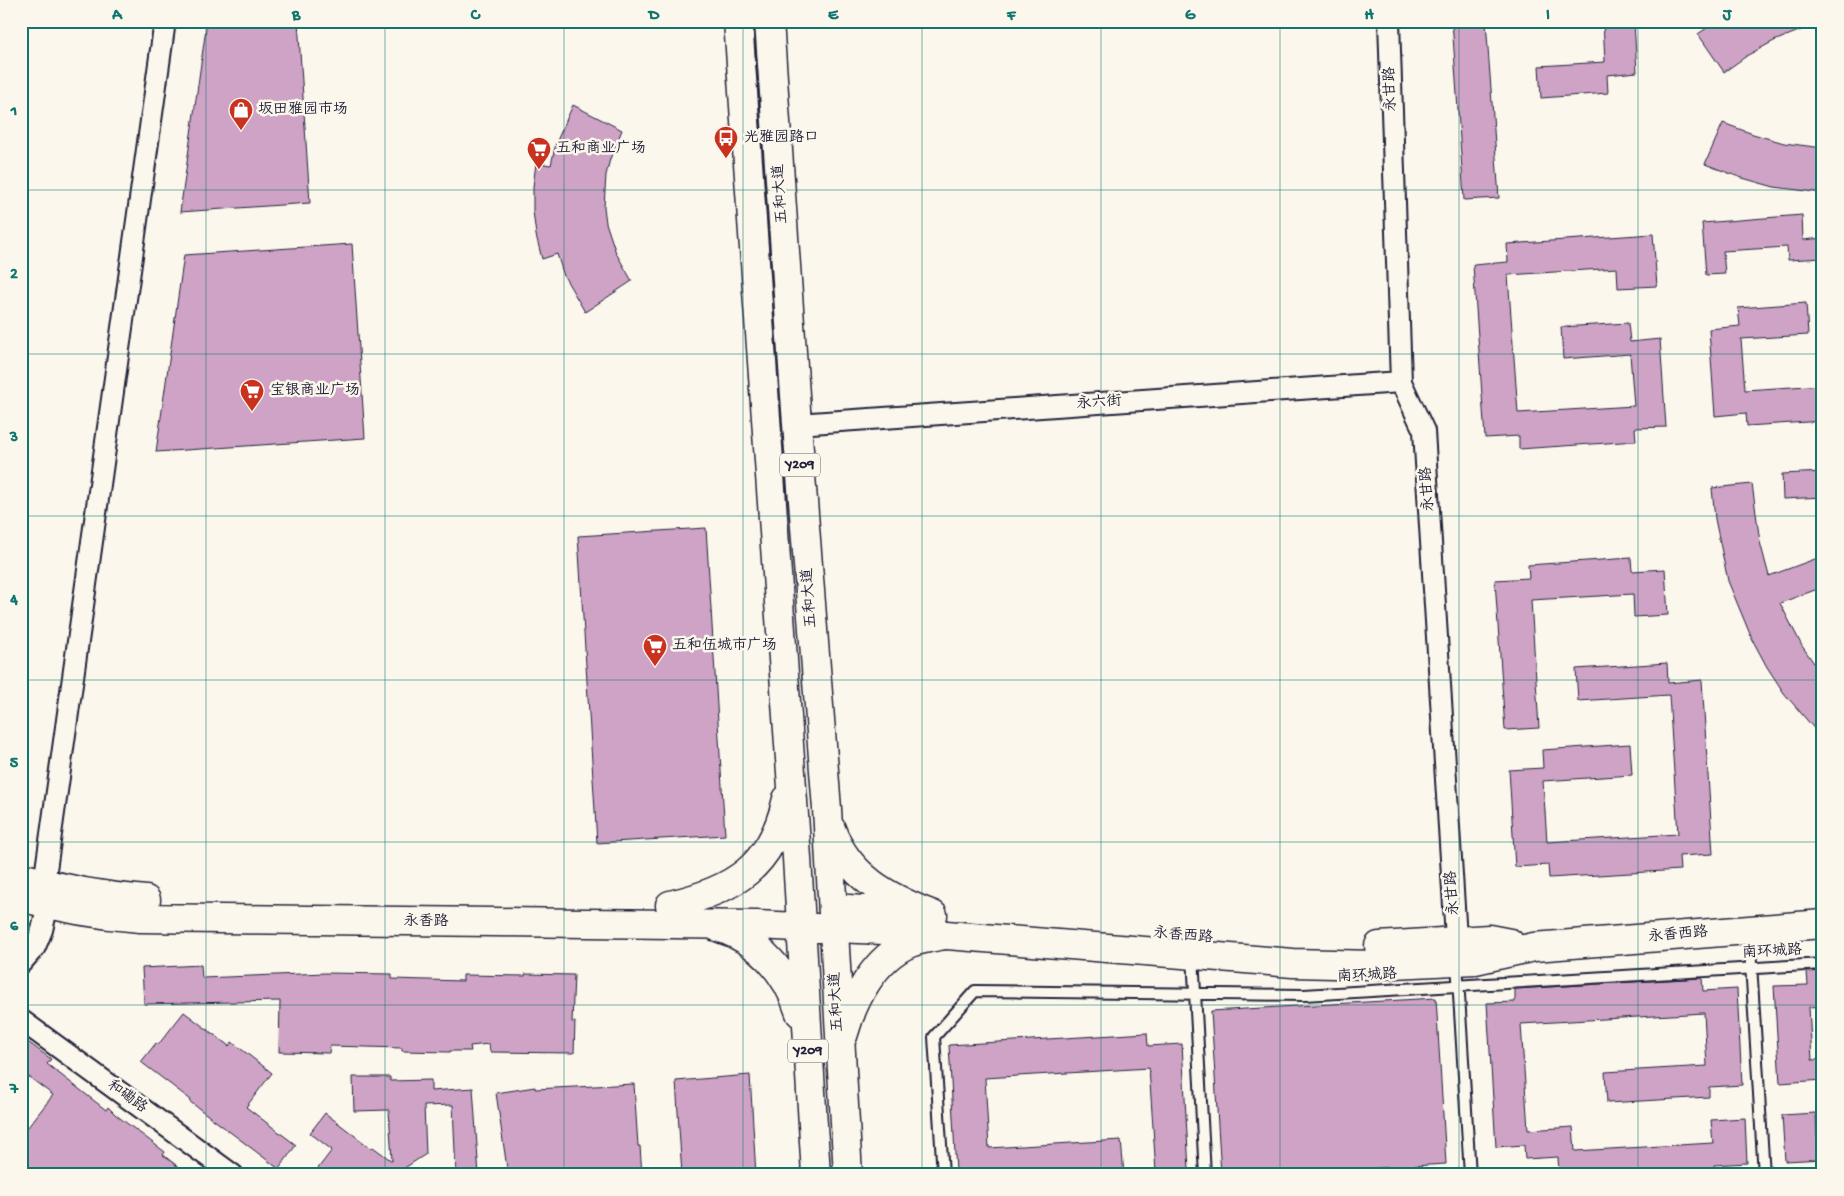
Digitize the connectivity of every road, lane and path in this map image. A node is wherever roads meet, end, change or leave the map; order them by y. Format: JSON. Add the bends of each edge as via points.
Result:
{"nodes":[{"id":1,"x":166,"y":21,"type":"edge"},
{"id":2,"x":738,"y":21,"type":"edge"},
{"id":3,"x":770,"y":21,"type":"edge"},
{"id":4,"x":1389,"y":21,"type":"edge"},
{"id":5,"x":1401,"y":382,"type":"junction"},
{"id":6,"x":797,"y":424,"type":"junction"},
{"id":7,"x":824,"y":773,"type":"junction"},
{"id":8,"x":790,"y":778,"type":"junction"},
{"id":9,"x":827,"y":809,"type":"junction"},
{"id":10,"x":34,"y":890,"type":"edge"},
{"id":11,"x":670,"y":905,"type":"junction"},
{"id":12,"x":800,"y":917,"type":"junction"},
{"id":13,"x":833,"y":918,"type":"junction"},
{"id":14,"x":701,"y":924,"type":"junction"},
{"id":15,"x":1823,"y":924,"type":"edge"},
{"id":16,"x":939,"y":925,"type":"junction"},
{"id":17,"x":1749,"y":929,"type":"junction"},
{"id":18,"x":1193,"y":955,"type":"junction"},
{"id":19,"x":21,"y":963,"type":"edge"},
{"id":20,"x":1457,"y":963,"type":"junction"},
{"id":21,"x":1823,"y":964,"type":"edge"},
{"id":22,"x":1751,"y":968,"type":"junction"},
{"id":23,"x":1194,"y":993,"type":"junction"},
{"id":24,"x":21,"y":1020,"type":"edge"},
{"id":25,"x":808,"y":1048,"type":"junction"},
{"id":26,"x":840,"y":1055,"type":"junction"},
{"id":27,"x":233,"y":1175,"type":"edge"},
{"id":28,"x":816,"y":1175,"type":"edge"},
{"id":29,"x":848,"y":1175,"type":"edge"},
{"id":30,"x":943,"y":1175,"type":"edge"},
{"id":31,"x":1205,"y":1175,"type":"edge"},
{"id":32,"x":1470,"y":1175,"type":"edge"},
{"id":33,"x":1764,"y":1175,"type":"edge"}],
"edges":[{"from":1,"to":10,"type":"street"},
{"from":2,"to":8,"type":"main road","name":"五和大道","number":"Y209"},
{"from":3,"to":6,"type":"main road","name":"五和大道","number":"Y209"},
{"from":4,"to":5,"type":"street","name":"永甘路"},
{"from":5,"to":6,"type":"street","name":"永六街"},
{"from":5,"to":20,"type":"street","name":"永甘路","via":[[1424,431]]},
{"from":6,"to":7,"type":"main road","name":"五和大道","number":"Y209"},
{"from":7,"to":8,"type":"main road"},
{"from":7,"to":9,"type":"main road","name":"五和大道","number":"Y209"},
{"from":8,"to":11,"type":"main road","via":[[780,824],[762,858],[748,872],[714,892]]},
{"from":8,"to":12,"type":"main road","name":"五和大道","number":"Y209"},
{"from":9,"to":13,"type":"main road","name":"五和大道","number":"Y209"},
{"from":9,"to":16,"type":"main road","via":[[838,847],[858,872]]},
{"from":10,"to":11,"type":"main road","name":"永香路","via":[[167,901]]},
{"from":10,"to":14,"type":"main road","name":"永香路","via":[[100,915],[175,920]]},
{"from":10,"to":19,"type":"street","via":[[35,946]]},
{"from":11,"to":12,"type":"main road","name":"永香路"},
{"from":12,"to":13,"type":"main road","name":"永香路"},
{"from":12,"to":14,"type":"main road","name":"永香路"},
{"from":12,"to":25,"type":"main road","name":"五和大道","number":"Y209"},
{"from":13,"to":16,"type":"main road","name":"永香西路"},
{"from":13,"to":26,"type":"main road","name":"五和大道","number":"Y209"},
{"from":14,"to":25,"type":"main road","via":[[735,934],[766,955],[779,970],[790,987]]},
{"from":15,"to":17,"type":"main road","name":"永香西路"},
{"from":16,"to":18,"type":"main road","name":"永香西路"},
{"from":16,"to":20,"type":"main road","name":"永香西路","via":[[1298,945],[1384,946]]},
{"from":16,"to":26,"type":"main road","via":[[880,964],[848,1018]]},
{"from":17,"to":20,"type":"main road","name":"永香西路","via":[[1534,947]]},
{"from":17,"to":22,"type":"lane"},
{"from":18,"to":20,"type":"main road","name":"永香西路","via":[[1334,965]]},
{"from":18,"to":23,"type":"lane"},
{"from":20,"to":22,"type":"lane","name":"南环城路"},
{"from":20,"to":23,"type":"lane","name":"南环城路","via":[[1304,995]]},
{"from":20,"to":32,"type":"lane"},
{"from":21,"to":22,"type":"lane","name":"南环城路"},
{"from":22,"to":33,"type":"lane"},
{"from":23,"to":30,"type":"lane","name":"南环城路","via":[[975,991],[934,1038]]},
{"from":23,"to":31,"type":"lane"},
{"from":24,"to":27,"type":"street","name":"和磡路"},
{"from":25,"to":26,"type":"main road"},
{"from":25,"to":28,"type":"main road","name":"五和大道","number":"Y209"},
{"from":26,"to":29,"type":"main road","name":"五和大道","number":"Y209"}]}
